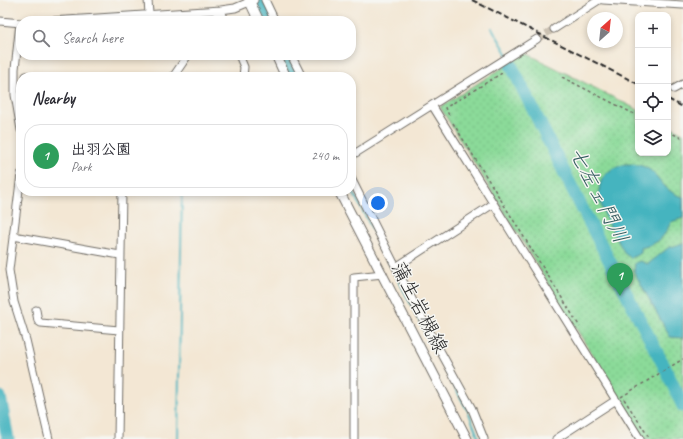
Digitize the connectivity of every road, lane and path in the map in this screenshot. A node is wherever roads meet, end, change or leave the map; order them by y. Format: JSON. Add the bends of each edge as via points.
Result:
{"nodes":[{"id":1,"x":148,"y":0,"type":"edge"},
{"id":2,"x":265,"y":0,"type":"edge"},
{"id":3,"x":599,"y":0,"type":"edge"},
{"id":4,"x":603,"y":0,"type":"edge"},
{"id":5,"x":251,"y":1,"type":"edge"},
{"id":6,"x":683,"y":5,"type":"edge"},
{"id":7,"x":221,"y":10,"type":"junction"},
{"id":8,"x":150,"y":14,"type":"junction"},
{"id":9,"x":122,"y":16,"type":"edge"},
{"id":10,"x":217,"y":16,"type":"edge"},
{"id":11,"x":223,"y":16,"type":"edge"},
{"id":12,"x":257,"y":16,"type":"edge"},
{"id":13,"x":273,"y":16,"type":"edge"},
{"id":14,"x":0,"y":21,"type":"edge"},
{"id":15,"x":16,"y":23,"type":"edge"},
{"id":16,"x":554,"y":29,"type":"tunnel mouth"},
{"id":17,"x":537,"y":39,"type":"tunnel mouth"},
{"id":18,"x":16,"y":58,"type":"edge"},
{"id":19,"x":185,"y":60,"type":"edge"},
{"id":20,"x":240,"y":60,"type":"edge"},
{"id":21,"x":278,"y":60,"type":"edge"},
{"id":22,"x":294,"y":60,"type":"edge"},
{"id":23,"x":176,"y":72,"type":"edge"},
{"id":24,"x":244,"y":72,"type":"edge"},
{"id":25,"x":284,"y":72,"type":"edge"},
{"id":26,"x":300,"y":72,"type":"edge"},
{"id":27,"x":502,"y":73,"type":"dead end"},
{"id":28,"x":562,"y":77,"type":"dead end"},
{"id":29,"x":16,"y":78,"type":"edge"},
{"id":30,"x":683,"y":84,"type":"edge"},
{"id":31,"x":674,"y":89,"type":"dead end"},
{"id":32,"x":432,"y":106,"type":"junction"},
{"id":33,"x":635,"y":114,"type":"edge"},
{"id":34,"x":449,"y":115,"type":"dead end"},
{"id":35,"x":454,"y":123,"type":"dead end"},
{"id":36,"x":671,"y":133,"type":"edge"},
{"id":37,"x":683,"y":139,"type":"edge"},
{"id":38,"x":356,"y":153,"type":"edge"},
{"id":39,"x":356,"y":188,"type":"edge"},
{"id":40,"x":18,"y":196,"type":"edge"},
{"id":41,"x":122,"y":196,"type":"edge"},
{"id":42,"x":342,"y":196,"type":"edge"},
{"id":43,"x":493,"y":204,"type":"junction"},
{"id":44,"x":13,"y":236,"type":"junction"},
{"id":45,"x":120,"y":255,"type":"junction"},
{"id":46,"x":396,"y":267,"type":"junction"},
{"id":47,"x":383,"y":274,"type":"junction"},
{"id":48,"x":36,"y":310,"type":"dead end"},
{"id":49,"x":119,"y":330,"type":"junction"},
{"id":50,"x":582,"y":331,"type":"dead end"},
{"id":51,"x":683,"y":359,"type":"edge"},
{"id":52,"x":624,"y":399,"type":"dead end"},
{"id":53,"x":616,"y":400,"type":"junction"},
{"id":54,"x":49,"y":439,"type":"edge"},
{"id":55,"x":118,"y":439,"type":"edge"},
{"id":56,"x":354,"y":439,"type":"edge"},
{"id":57,"x":468,"y":439,"type":"edge"},
{"id":58,"x":484,"y":439,"type":"edge"},
{"id":59,"x":556,"y":439,"type":"edge"},
{"id":60,"x":640,"y":439,"type":"edge"},
{"id":61,"x":650,"y":439,"type":"edge"}],
"edges":[{"from":1,"to":8,"type":"street"},
{"from":2,"to":13,"type":"street"},
{"from":3,"to":16,"type":"street"},
{"from":4,"to":6,"type":"street"},
{"from":5,"to":7,"type":"street","via":[[235,8]]},
{"from":5,"to":12,"type":"main road"},
{"from":7,"to":8,"type":"street"},
{"from":7,"to":10,"type":"street"},
{"from":7,"to":11,"type":"street"},
{"from":8,"to":9,"type":"street"},
{"from":14,"to":15,"type":"street"},
{"from":17,"to":32,"type":"street"},
{"from":18,"to":29,"type":"street"},
{"from":19,"to":23,"type":"street"},
{"from":20,"to":24,"type":"street"},
{"from":21,"to":25,"type":"main road"},
{"from":22,"to":26,"type":"street"},
{"from":27,"to":34,"type":"path","via":[[445,108]]},
{"from":28,"to":33,"type":"path"},
{"from":30,"to":31,"type":"street"},
{"from":32,"to":38,"type":"street"},
{"from":32,"to":43,"type":"street"},
{"from":35,"to":50,"type":"path"},
{"from":36,"to":37,"type":"path"},
{"from":39,"to":46,"type":"street"},
{"from":40,"to":44,"type":"street"},
{"from":41,"to":45,"type":"street"},
{"from":42,"to":47,"type":"main road","name":"蒲生岩槻線"},
{"from":43,"to":46,"type":"street"},
{"from":43,"to":53,"type":"street"},
{"from":44,"to":45,"type":"street"},
{"from":44,"to":54,"type":"street","via":[[10,270],[14,302],[26,340]]},
{"from":45,"to":49,"type":"street"},
{"from":46,"to":58,"type":"street","via":[[472,409]]},
{"from":47,"to":56,"type":"street","via":[[354,277]]},
{"from":47,"to":57,"type":"main road","name":"蒲生岩槻線"},
{"from":48,"to":49,"type":"street","via":[[38,321],[41,323]]},
{"from":49,"to":55,"type":"street"},
{"from":51,"to":53,"type":"path"},
{"from":52,"to":61,"type":"path"},
{"from":53,"to":59,"type":"street"},
{"from":53,"to":60,"type":"street"}]}
